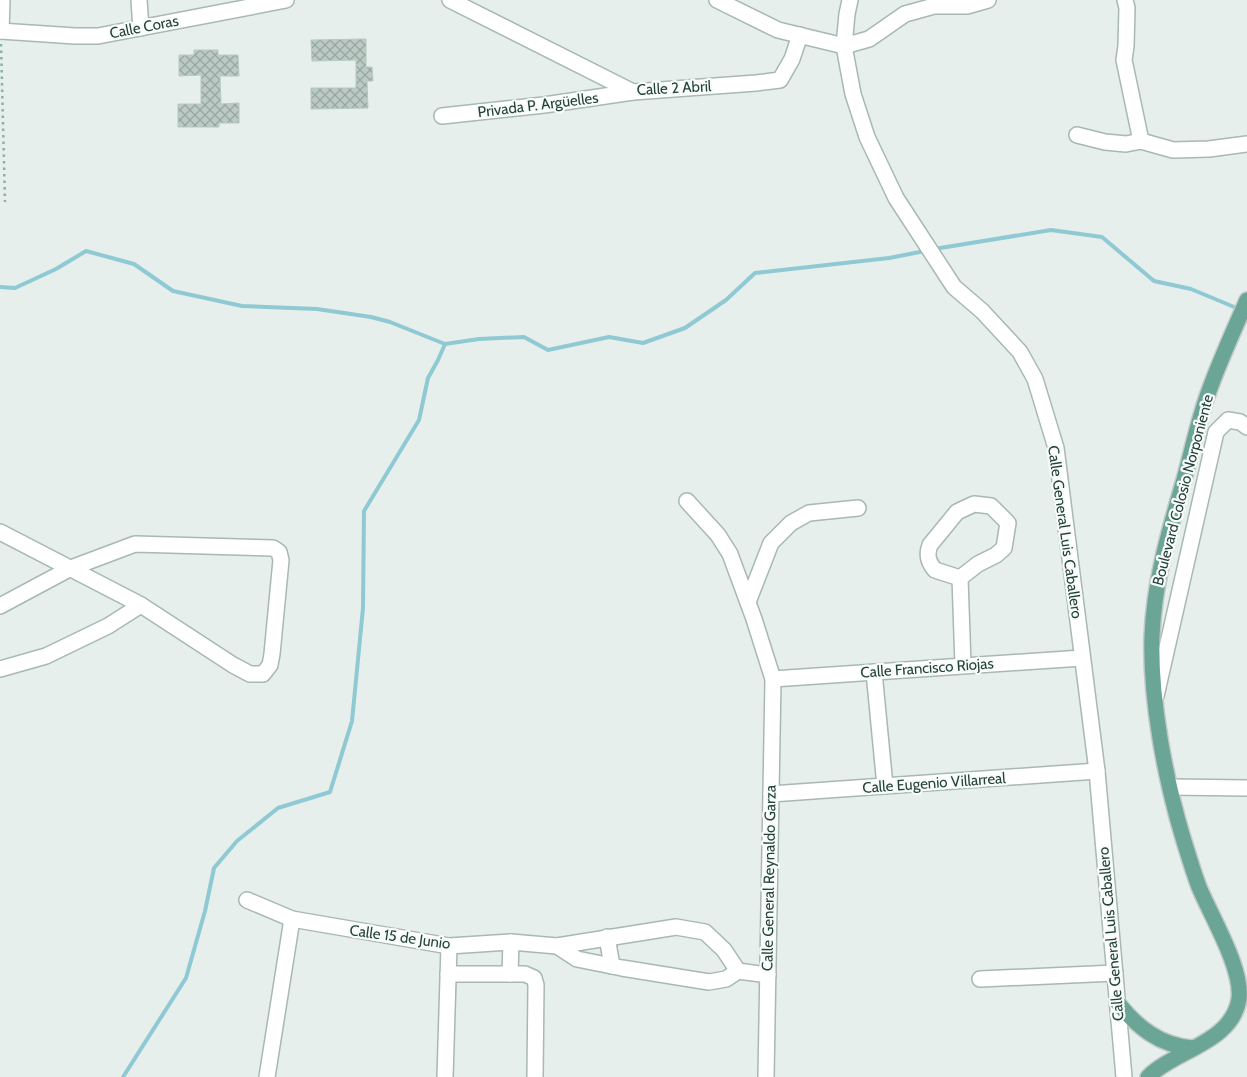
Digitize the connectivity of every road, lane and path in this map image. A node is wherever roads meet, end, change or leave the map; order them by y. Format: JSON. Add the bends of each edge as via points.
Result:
{"nodes":[{"id":1,"x":2,"y":0,"type":"edge"},
{"id":2,"x":139,"y":0,"type":"edge"},
{"id":3,"x":286,"y":0,"type":"edge"},
{"id":4,"x":450,"y":0,"type":"edge"},
{"id":5,"x":717,"y":0,"type":"edge"},
{"id":6,"x":850,"y":0,"type":"edge"},
{"id":7,"x":988,"y":0,"type":"edge"},
{"id":8,"x":1125,"y":0,"type":"edge"},
{"id":9,"x":242,"y":4,"type":"edge"},
{"id":10,"x":141,"y":28,"type":"junction"},
{"id":11,"x":1,"y":31,"type":"edge"},
{"id":12,"x":800,"y":36,"type":"junction"},
{"id":13,"x":844,"y":46,"type":"junction"},
{"id":14,"x":633,"y":92,"type":"junction"},
{"id":15,"x":442,"y":116,"type":"dead end"},
{"id":16,"x":1077,"y":135,"type":"dead end"},
{"id":17,"x":1141,"y":141,"type":"junction"},
{"id":18,"x":1247,"y":144,"type":"edge"},
{"id":19,"x":5,"y":202,"type":"dead end"},
{"id":20,"x":1247,"y":300,"type":"edge"},
{"id":21,"x":1247,"y":427,"type":"edge"},
{"id":22,"x":687,"y":501,"type":"dead end"},
{"id":23,"x":858,"y":508,"type":"dead end"},
{"id":24,"x":0,"y":532,"type":"edge"},
{"id":25,"x":71,"y":568,"type":"junction"},
{"id":26,"x":960,"y":578,"type":"junction"},
{"id":27,"x":748,"y":602,"type":"junction"},
{"id":28,"x":141,"y":605,"type":"junction"},
{"id":29,"x":0,"y":606,"type":"edge"},
{"id":30,"x":1082,"y":658,"type":"junction"},
{"id":31,"x":963,"y":665,"type":"junction"},
{"id":32,"x":0,"y":669,"type":"edge"},
{"id":33,"x":874,"y":672,"type":"junction"},
{"id":34,"x":773,"y":679,"type":"junction"},
{"id":35,"x":1156,"y":697,"type":"junction"},
{"id":36,"x":1097,"y":771,"type":"junction"},
{"id":37,"x":885,"y":786,"type":"junction"},
{"id":38,"x":1171,"y":787,"type":"junction"},
{"id":39,"x":1247,"y":788,"type":"edge"},
{"id":40,"x":771,"y":794,"type":"junction"},
{"id":41,"x":248,"y":900,"type":"dead end"},
{"id":42,"x":292,"y":919,"type":"junction"},
{"id":43,"x":606,"y":937,"type":"junction"},
{"id":44,"x":511,"y":942,"type":"junction"},
{"id":45,"x":449,"y":946,"type":"junction"},
{"id":46,"x":557,"y":946,"type":"junction"},
{"id":47,"x":612,"y":966,"type":"junction"},
{"id":48,"x":738,"y":970,"type":"junction"},
{"id":49,"x":1115,"y":973,"type":"junction"},
{"id":50,"x":1242,"y":973,"type":"edge"},
{"id":51,"x":448,"y":974,"type":"junction"},
{"id":52,"x":510,"y":974,"type":"junction"},
{"id":53,"x":768,"y":975,"type":"junction"},
{"id":54,"x":980,"y":979,"type":"dead end"},
{"id":55,"x":1117,"y":1002,"type":"junction"},
{"id":56,"x":1193,"y":1048,"type":"junction"},
{"id":57,"x":267,"y":1077,"type":"edge"},
{"id":58,"x":446,"y":1077,"type":"edge"},
{"id":59,"x":535,"y":1077,"type":"edge"},
{"id":60,"x":766,"y":1077,"type":"edge"},
{"id":61,"x":1124,"y":1077,"type":"edge"},
{"id":62,"x":1148,"y":1077,"type":"edge"}],
"edges":[{"from":1,"to":11,"type":"street"},
{"from":2,"to":10,"type":"street"},
{"from":3,"to":9,"type":"street","name":"Calle Coras"},
{"from":4,"to":14,"type":"street","name":"Calle 2 Abril"},
{"from":5,"to":12,"type":"street","via":[[778,30]]},
{"from":6,"to":13,"type":"street","name":"Calle General Luis Caballero"},
{"from":7,"to":13,"type":"street","via":[[967,6],[934,6],[905,14],[869,39]]},
{"from":8,"to":17,"type":"street","via":[[1124,60]]},
{"from":9,"to":10,"type":"street","name":"Calle Coras"},
{"from":10,"to":11,"type":"street","name":"Calle Coras","via":[[98,36]]},
{"from":11,"to":19,"type":"path"},
{"from":12,"to":13,"type":"street"},
{"from":12,"to":14,"type":"street","name":"Calle 2 Abril","via":[[780,80]]},
{"from":13,"to":30,"type":"street","name":"Calle General Luis Caballero","via":[[853,94],[867,137],[896,198],[954,287],[982,311],[1020,352],[1035,379],[1056,448]]},
{"from":14,"to":15,"type":"street","name":"Privada P. Argüelles"},
{"from":16,"to":17,"type":"street","via":[[1126,144]]},
{"from":17,"to":18,"type":"street","via":[[1173,150]]},
{"from":20,"to":35,"type":"main road","name":"Boulevard Colosio Norponiente","via":[[1209,392],[1158,576],[1152,637]]},
{"from":21,"to":35,"type":"street","via":[[1228,420],[1216,432]]},
{"from":22,"to":27,"type":"street","name":"Calle General Reynaldo Garza","via":[[718,535],[730,554]]},
{"from":23,"to":27,"type":"street","via":[[809,513],[792,523],[771,543]]},
{"from":24,"to":25,"type":"street"},
{"from":25,"to":28,"type":"street"},
{"from":25,"to":28,"type":"street","via":[[135,544],[273,548],[279,552],[281,560],[272,654],[270,665],[263,674],[250,674],[233,665]]},
{"from":25,"to":29,"type":"street"},
{"from":26,"to":26,"type":"street","via":[[1004,548],[1008,523],[991,506],[974,504],[957,512],[930,545],[928,560],[934,570]]},
{"from":26,"to":31,"type":"street"},
{"from":27,"to":34,"type":"street","name":"Calle General Reynaldo Garza"},
{"from":28,"to":32,"type":"street","via":[[108,626],[46,656]]},
{"from":30,"to":31,"type":"street","name":"Calle Francisco Riojas"},
{"from":30,"to":36,"type":"street","name":"Calle General Luis Caballero"},
{"from":31,"to":33,"type":"street","name":"Calle Francisco Riojas"},
{"from":33,"to":34,"type":"street","name":"Calle Francisco Riojas"},
{"from":33,"to":37,"type":"street"},
{"from":34,"to":40,"type":"street","name":"Calle General Reynaldo Garza"},
{"from":35,"to":38,"type":"main road","name":"Boulevard Colosio Norponiente","via":[[1163,755]]},
{"from":36,"to":37,"type":"street","name":"Calle Eugenio Villarreal"},
{"from":36,"to":49,"type":"street","name":"Calle General Luis Caballero"},
{"from":37,"to":40,"type":"street","name":"Calle Eugenio Villarreal"},
{"from":38,"to":39,"type":"street"},
{"from":38,"to":50,"type":"main road","name":"Boulevard Colosio Norponiente","via":[[1183,839],[1199,885]]},
{"from":40,"to":53,"type":"street","name":"Calle General Reynaldo Garza"},
{"from":41,"to":42,"type":"street","name":"Calle 15 de Junio"},
{"from":42,"to":45,"type":"street","name":"Calle 15 de Junio"},
{"from":42,"to":57,"type":"street"},
{"from":43,"to":46,"type":"street","name":"Calle 15 de Junio"},
{"from":43,"to":47,"type":"street"},
{"from":43,"to":48,"type":"street","name":"Calle 15 de Junio","via":[[676,927],[705,932],[724,950]]},
{"from":44,"to":45,"type":"street","name":"Calle 15 de Junio"},
{"from":44,"to":46,"type":"street","name":"Calle 15 de Junio"},
{"from":44,"to":52,"type":"street"},
{"from":45,"to":51,"type":"street"},
{"from":46,"to":47,"type":"street","name":"Calle 15 de Junio","via":[[577,959]]},
{"from":47,"to":48,"type":"street","name":"Calle 15 de Junio","via":[[708,982],[726,979]]},
{"from":48,"to":53,"type":"street"},
{"from":49,"to":54,"type":"street"},
{"from":49,"to":55,"type":"street","name":"Calle General Luis Caballero"},
{"from":50,"to":56,"type":"main road","name":"Boulevard Colosio Norponiente","via":[[1238,1001],[1231,1018],[1219,1032]]},
{"from":51,"to":52,"type":"street","name":"Calle 15 de Junio"},
{"from":51,"to":58,"type":"street"},
{"from":52,"to":59,"type":"street","name":"Calle 15 de Junio","via":[[525,974],[534,978],[536,985]]},
{"from":53,"to":60,"type":"street","name":"Calle General Reynaldo Garza"},
{"from":55,"to":56,"type":"main road","via":[[1158,1040]]},
{"from":55,"to":61,"type":"street","name":"Calle General Luis Caballero"},
{"from":56,"to":62,"type":"main road","name":"Boulevard Colosio Norponiente"}]}
